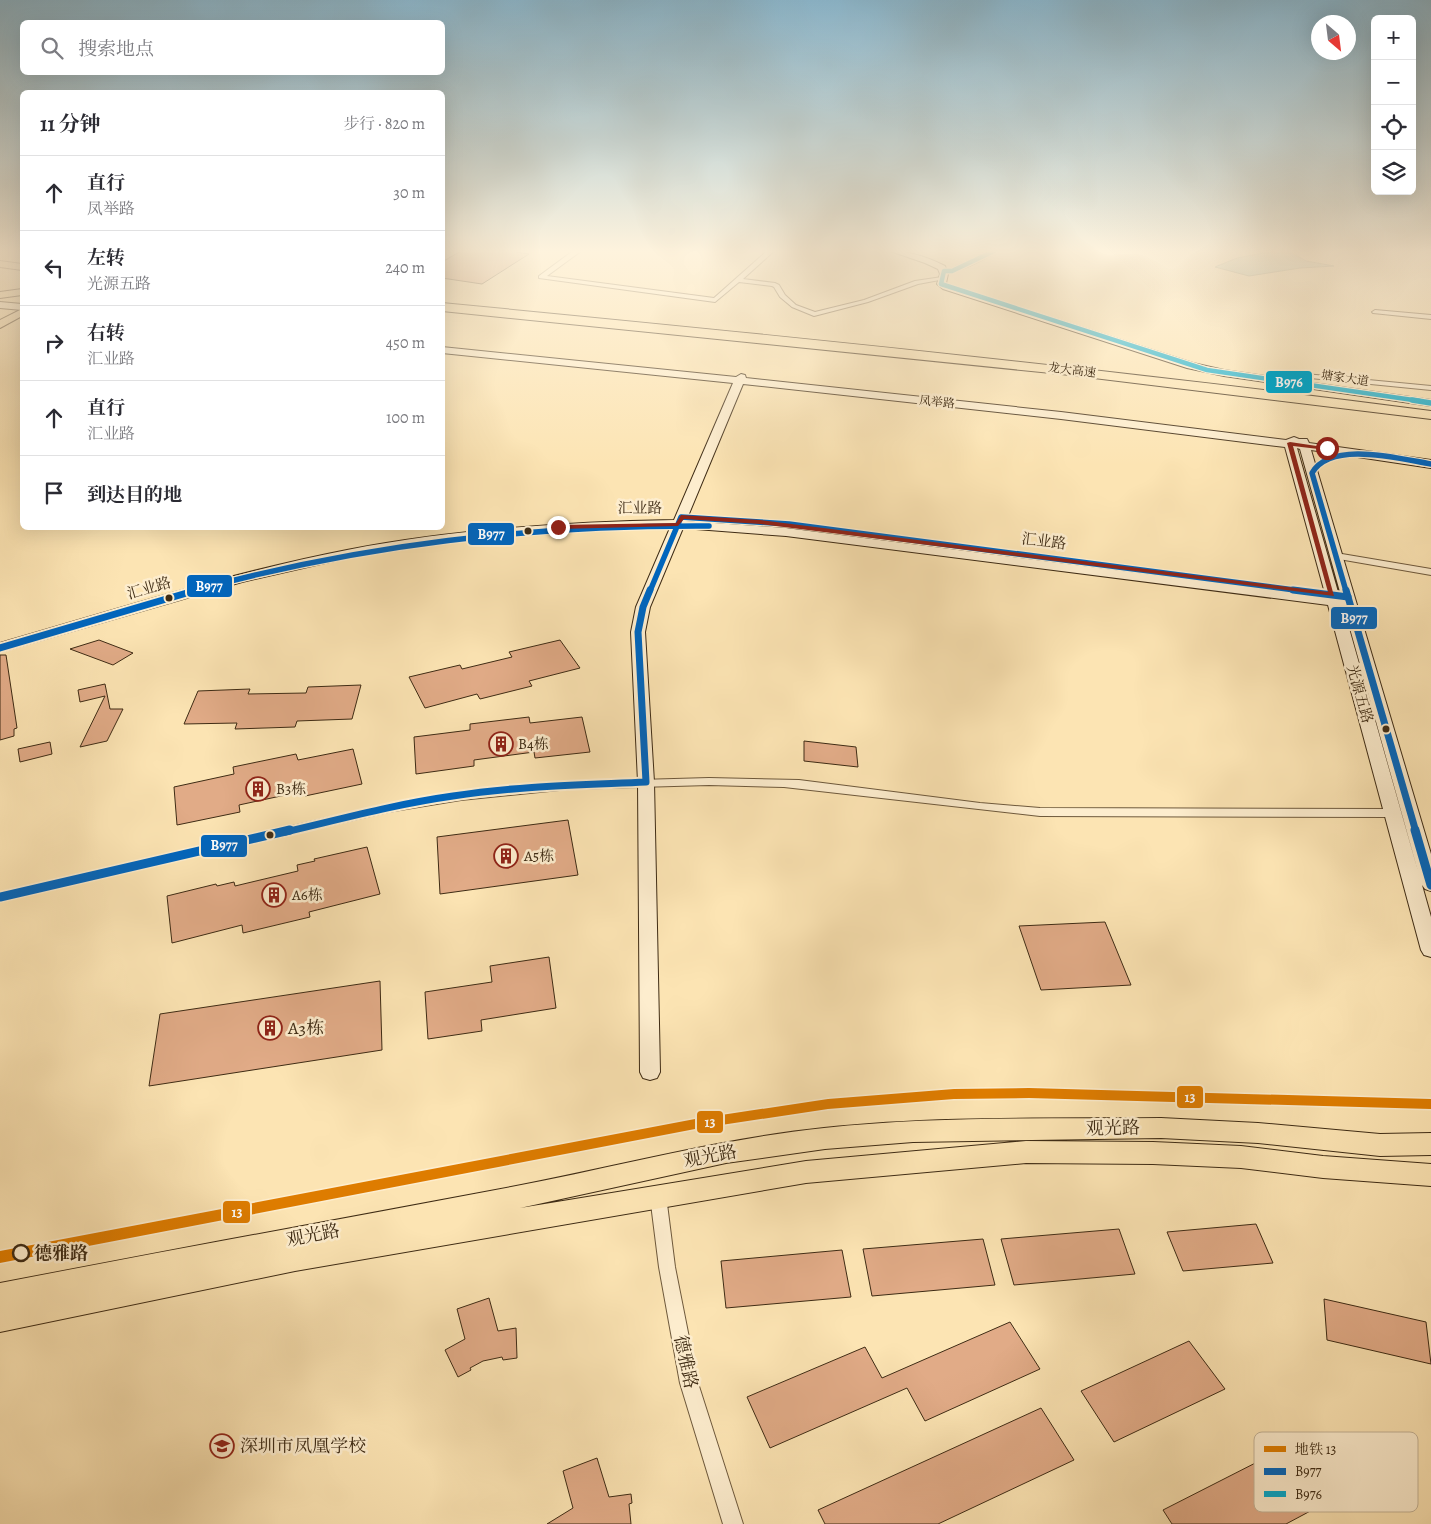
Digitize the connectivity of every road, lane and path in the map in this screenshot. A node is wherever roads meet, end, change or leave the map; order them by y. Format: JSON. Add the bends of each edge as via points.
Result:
{"nodes":[{"id":1,"x":624,"y":322,"type":"edge"},
{"id":2,"x":1057,"y":322,"type":"edge"},
{"id":3,"x":1066,"y":322,"type":"edge"},
{"id":4,"x":445,"y":346,"type":"edge"},
{"id":5,"x":445,"y":350,"type":"edge"},
{"id":6,"x":1276,"y":378,"type":"junction"},
{"id":7,"x":739,"y":379,"type":"junction"},
{"id":8,"x":1205,"y":382,"type":"junction"},
{"id":9,"x":1431,"y":388,"type":"edge"},
{"id":10,"x":1431,"y":401,"type":"edge"},
{"id":11,"x":1431,"y":408,"type":"edge"},
{"id":12,"x":1431,"y":415,"type":"edge"},
{"id":13,"x":1298,"y":442,"type":"junction"},
{"id":14,"x":1380,"y":456,"type":"junction"},
{"id":15,"x":1431,"y":460,"type":"edge"},
{"id":16,"x":1431,"y":464,"type":"edge"},
{"id":17,"x":1312,"y":474,"type":"junction"},
{"id":18,"x":680,"y":521,"type":"junction"},
{"id":19,"x":1336,"y":556,"type":"junction"},
{"id":20,"x":1431,"y":572,"type":"edge"},
{"id":21,"x":1341,"y":600,"type":"junction"},
{"id":22,"x":0,"y":639,"type":"edge"},
{"id":23,"x":0,"y":648,"type":"edge"},
{"id":24,"x":646,"y":782,"type":"junction"},
{"id":25,"x":1393,"y":812,"type":"junction"},
{"id":26,"x":1431,"y":885,"type":"edge"},
{"id":27,"x":0,"y":897,"type":"edge"},
{"id":28,"x":1431,"y":950,"type":"edge"},
{"id":29,"x":650,"y":1072,"type":"dead end"},
{"id":30,"x":1431,"y":1144,"type":"edge"},
{"id":31,"x":1431,"y":1174,"type":"edge"},
{"id":32,"x":658,"y":1196,"type":"junction"},
{"id":33,"x":0,"y":1296,"type":"edge"},
{"id":34,"x":0,"y":1318,"type":"edge"},
{"id":35,"x":733,"y":1524,"type":"edge"}],
"edges":[{"from":1,"to":8,"type":"highway","name":"龙大高速"},
{"from":2,"to":10,"type":"street","name":"塘家大道","via":[[1207,370]]},
{"from":3,"to":6,"type":"street","name":"塘家大道","via":[[1196,363]]},
{"from":4,"to":7,"type":"street","name":"凤举路"},
{"from":5,"to":7,"type":"street","name":"凤举路"},
{"from":6,"to":9,"type":"street","via":[[1277,372]]},
{"from":6,"to":10,"type":"street","name":"塘家大道"},
{"from":7,"to":13,"type":"street","name":"凤举路"},
{"from":7,"to":18,"type":"street"},
{"from":8,"to":11,"type":"highway","name":"龙大高速"},
{"from":8,"to":12,"type":"highway","name":"龙大高速"},
{"from":13,"to":14,"type":"street","name":"凤举路"},
{"from":13,"to":15,"type":"street","name":"凤举路"},
{"from":13,"to":17,"type":"street","name":"光源五路"},
{"from":13,"to":21,"type":"street","name":"光源五路"},
{"from":14,"to":16,"type":"street","name":"凤举路"},
{"from":14,"to":17,"type":"street","via":[[1345,454],[1329,457],[1319,462]]},
{"from":17,"to":19,"type":"street","name":"光源五路"},
{"from":18,"to":21,"type":"street","name":"汇业路"},
{"from":18,"to":22,"type":"street","name":"汇业路","via":[[594,518],[519,522],[386,539],[234,572]]},
{"from":18,"to":23,"type":"street","name":"汇业路","via":[[520,529],[389,546],[239,579]]},
{"from":18,"to":24,"type":"street","via":[[643,607],[638,632]]},
{"from":19,"to":20,"type":"street"},
{"from":19,"to":21,"type":"street","name":"光源五路"},
{"from":21,"to":25,"type":"street","name":"光源五路"},
{"from":21,"to":26,"type":"street","name":"光源五路"},
{"from":24,"to":25,"type":"street","via":[[799,784],[1040,812]]},
{"from":24,"to":27,"type":"street","via":[[518,788],[452,796]]},
{"from":24,"to":29,"type":"street"},
{"from":25,"to":28,"type":"street","name":"光源五路"},
{"from":30,"to":33,"type":"main road","name":"观光路","via":[[1380,1145],[1258,1132],[1161,1128],[913,1132],[824,1138],[726,1152],[514,1198]]},
{"from":31,"to":32,"type":"main road","name":"观光路","via":[[1323,1167],[1241,1157],[1026,1152],[806,1172]]},
{"from":32,"to":34,"type":"main road","name":"观光路","via":[[296,1259]]},
{"from":32,"to":35,"type":"street","name":"德雅路","via":[[667,1267],[689,1384]]}]}
